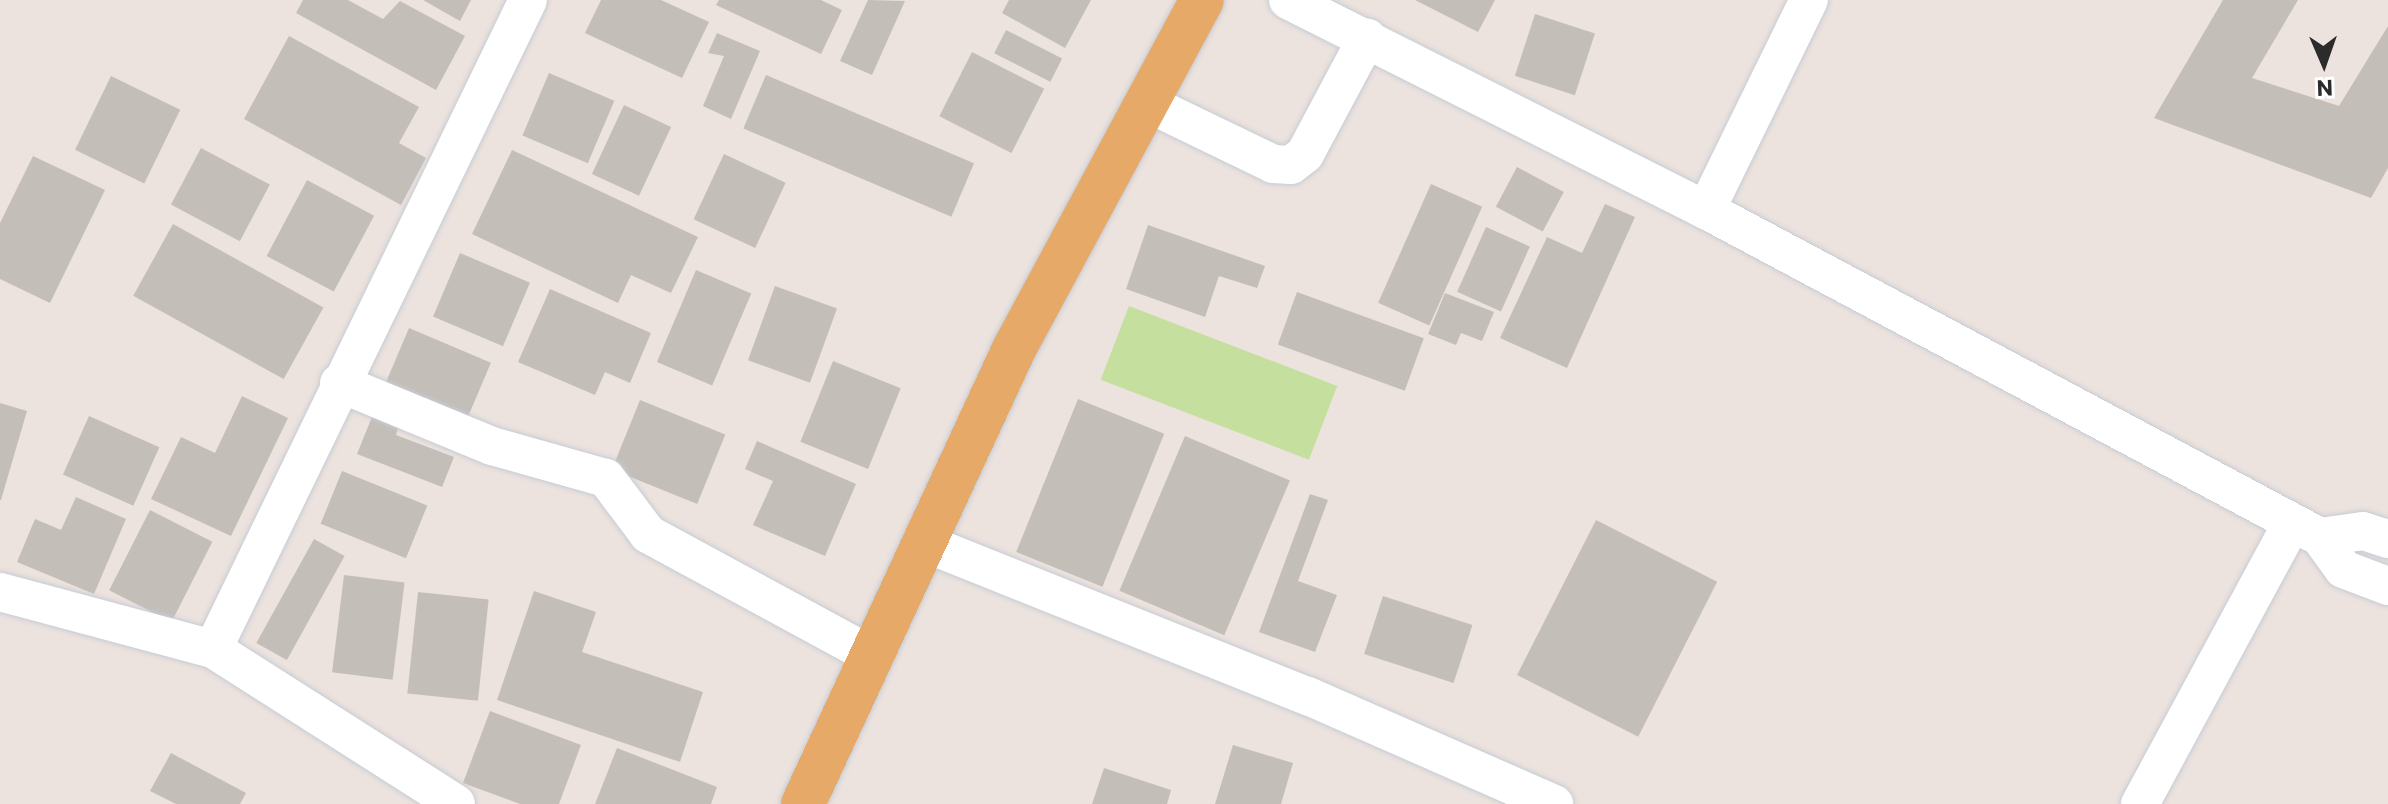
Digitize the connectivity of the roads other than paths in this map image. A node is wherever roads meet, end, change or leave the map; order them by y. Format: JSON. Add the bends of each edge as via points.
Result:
{"nodes":[{"id":1,"x":528,"y":0,"type":"edge"},
{"id":2,"x":1202,"y":0,"type":"edge"},
{"id":3,"x":1288,"y":0,"type":"edge"},
{"id":4,"x":1809,"y":0,"type":"edge"},
{"id":5,"x":1367,"y":38,"type":"junction"},
{"id":6,"x":1147,"y":103,"type":"junction"},
{"id":7,"x":1706,"y":210,"type":"junction"},
{"id":8,"x":339,"y":383,"type":"junction"},
{"id":9,"x":2306,"y":530,"type":"junction"},
{"id":10,"x":2388,"y":539,"type":"edge"},
{"id":11,"x":922,"y":542,"type":"junction"},
{"id":12,"x":2388,"y":586,"type":"edge"},
{"id":13,"x":0,"y":592,"type":"edge"},
{"id":14,"x":213,"y":649,"type":"junction"},
{"id":15,"x":871,"y":655,"type":"junction"},
{"id":16,"x":456,"y":804,"type":"edge"},
{"id":17,"x":803,"y":804,"type":"edge"},
{"id":18,"x":1554,"y":804,"type":"edge"},
{"id":19,"x":2140,"y":804,"type":"edge"}],
"edges":[{"from":1,"to":8,"type":"street"},
{"from":2,"to":6,"type":"main road"},
{"from":3,"to":5,"type":"street"},
{"from":4,"to":7,"type":"street"},
{"from":5,"to":6,"type":"street","via":[[1305,154],[1291,165],[1273,164]]},
{"from":5,"to":7,"type":"street"},
{"from":6,"to":11,"type":"main road","via":[[1014,349]]},
{"from":7,"to":9,"type":"street"},
{"from":8,"to":14,"type":"street"},
{"from":8,"to":15,"type":"street","via":[[492,446],[606,478],[648,534]]},
{"from":9,"to":10,"type":"street","via":[[2363,531]]},
{"from":9,"to":12,"type":"street","via":[[2343,569]]},
{"from":9,"to":19,"type":"street"},
{"from":11,"to":15,"type":"main road"},
{"from":11,"to":18,"type":"street","via":[[1308,696]]},
{"from":13,"to":14,"type":"street"},
{"from":14,"to":16,"type":"street"},
{"from":15,"to":17,"type":"main road"}]}
